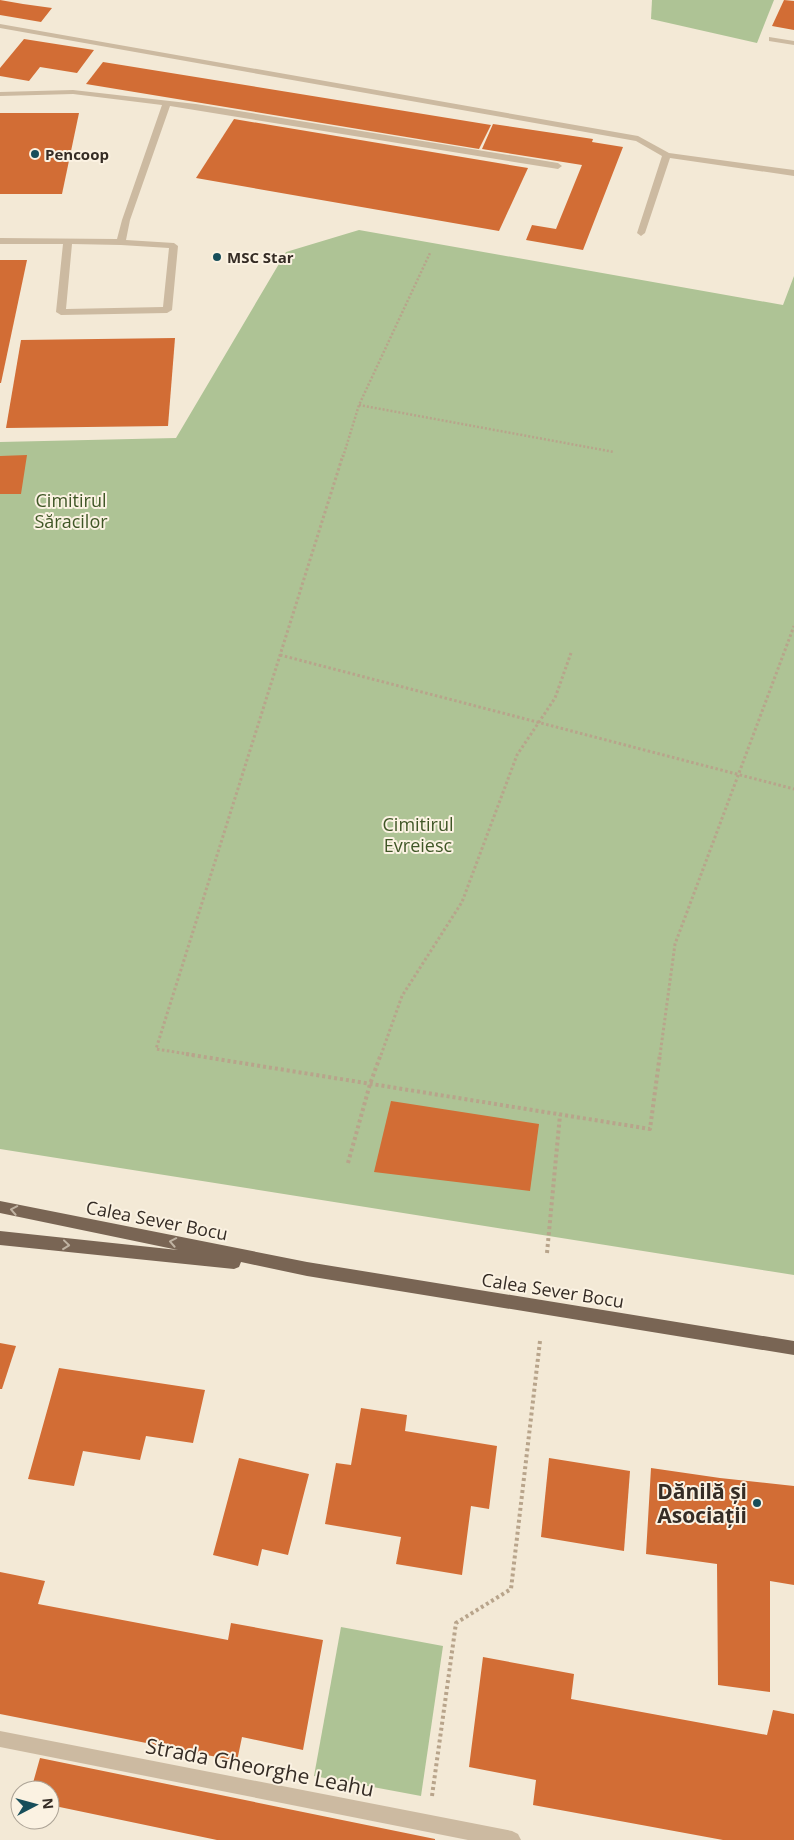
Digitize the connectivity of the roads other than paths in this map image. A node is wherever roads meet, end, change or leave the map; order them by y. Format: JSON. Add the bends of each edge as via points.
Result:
{"nodes":[{"id":1,"x":0,"y":26,"type":"edge"},
{"id":2,"x":772,"y":39,"type":"dead end"},
{"id":3,"x":794,"y":43,"type":"edge"},
{"id":4,"x":0,"y":94,"type":"edge"},
{"id":5,"x":168,"y":104,"type":"junction"},
{"id":6,"x":667,"y":155,"type":"junction"},
{"id":7,"x":558,"y":166,"type":"dead end"},
{"id":8,"x":794,"y":173,"type":"edge"},
{"id":9,"x":641,"y":233,"type":"dead end"},
{"id":10,"x":0,"y":241,"type":"edge"},
{"id":11,"x":68,"y":242,"type":"junction"},
{"id":12,"x":121,"y":242,"type":"junction"},
{"id":13,"x":0,"y":1207,"type":"edge"},
{"id":14,"x":0,"y":1238,"type":"edge"},
{"id":15,"x":307,"y":1269,"type":"junction"},
{"id":16,"x":794,"y":1348,"type":"edge"},
{"id":17,"x":0,"y":1739,"type":"edge"},
{"id":18,"x":512,"y":1840,"type":"edge"}],
"edges":[{"from":1,"to":6,"type":"street","via":[[638,139]]},
{"from":2,"to":3,"type":"street"},
{"from":4,"to":5,"type":"street","via":[[73,92]]},
{"from":5,"to":7,"type":"street"},
{"from":5,"to":12,"type":"street"},
{"from":6,"to":8,"type":"street"},
{"from":6,"to":9,"type":"street"},
{"from":10,"to":11,"type":"street"},
{"from":11,"to":12,"type":"street"},
{"from":11,"to":12,"type":"street","via":[[61,312],[167,310],[174,246]]},
{"from":15,"to":13,"type":"main road","name":"Calea Sever Bocu","one_way":true},
{"from":14,"to":15,"type":"main road","name":"Calea Sever Bocu","one_way":true},
{"from":15,"to":16,"type":"main road","name":"Calea Sever Bocu"},
{"from":17,"to":18,"type":"street","name":"Strada Gheorghe Leahu"}]}
